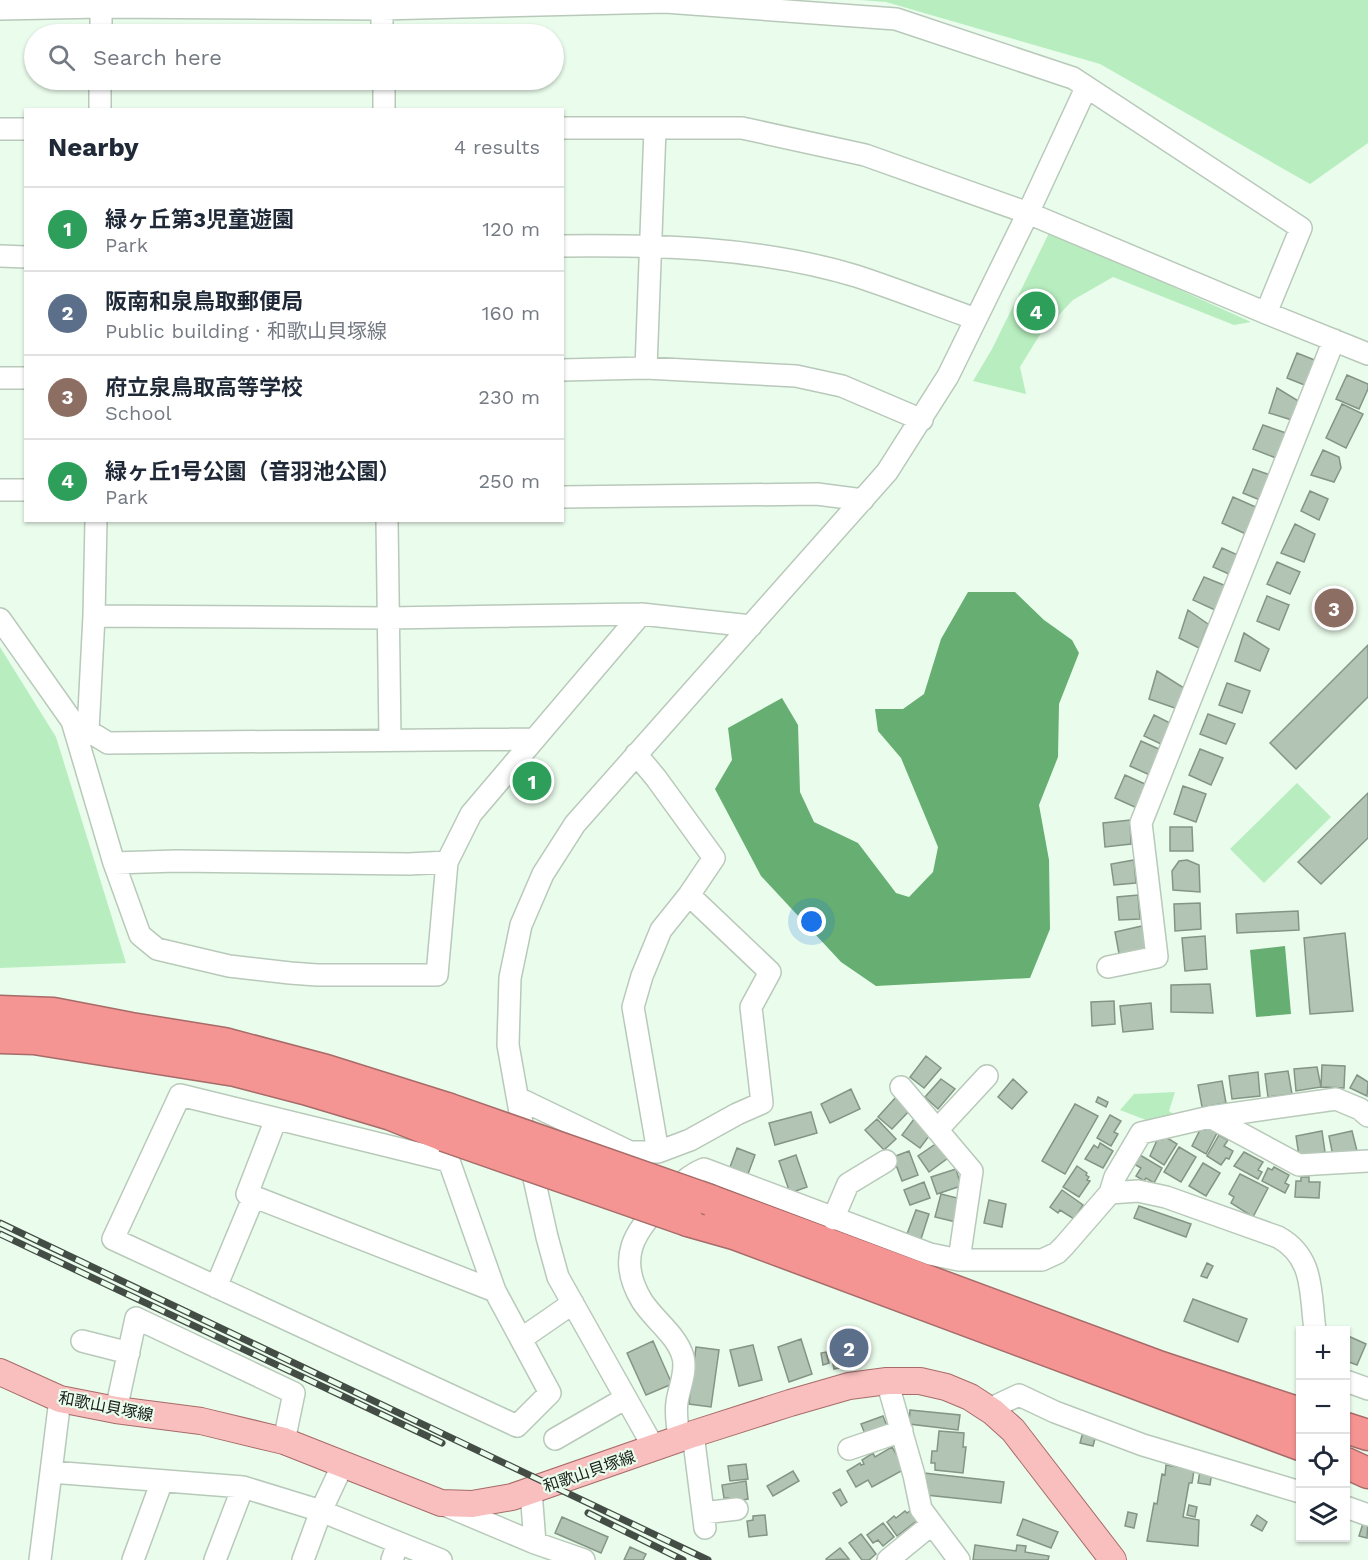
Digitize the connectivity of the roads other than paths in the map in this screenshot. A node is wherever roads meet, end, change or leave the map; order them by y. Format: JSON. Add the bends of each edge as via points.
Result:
{"nodes":[{"id":1,"x":101,"y":4,"type":"edge"},
{"id":2,"x":382,"y":5,"type":"edge"},
{"id":3,"x":0,"y":9,"type":"edge"},
{"id":4,"x":101,"y":24,"type":"edge"},
{"id":5,"x":382,"y":24,"type":"edge"},
{"id":6,"x":1086,"y":88,"type":"junction"},
{"id":7,"x":100,"y":90,"type":"edge"},
{"id":8,"x":384,"y":90,"type":"edge"},
{"id":9,"x":100,"y":108,"type":"edge"},
{"id":10,"x":384,"y":108,"type":"edge"},
{"id":11,"x":564,"y":128,"type":"edge"},
{"id":12,"x":0,"y":129,"type":"edge"},
{"id":13,"x":24,"y":129,"type":"edge"},
{"id":14,"x":655,"y":129,"type":"junction"},
{"id":15,"x":1028,"y":213,"type":"junction"},
{"id":16,"x":650,"y":245,"type":"junction"},
{"id":17,"x":564,"y":246,"type":"edge"},
{"id":18,"x":0,"y":256,"type":"edge"},
{"id":19,"x":24,"y":256,"type":"edge"},
{"id":20,"x":1266,"y":313,"type":"junction"},
{"id":21,"x":975,"y":319,"type":"junction"},
{"id":22,"x":1335,"y":340,"type":"junction"},
{"id":23,"x":1367,"y":350,"type":"edge"},
{"id":24,"x":646,"y":368,"type":"junction"},
{"id":25,"x":564,"y":370,"type":"edge"},
{"id":26,"x":0,"y":378,"type":"edge"},
{"id":27,"x":24,"y":378,"type":"edge"},
{"id":28,"x":921,"y":420,"type":"junction"},
{"id":29,"x":0,"y":489,"type":"edge"},
{"id":30,"x":24,"y":490,"type":"edge"},
{"id":31,"x":564,"y":497,"type":"edge"},
{"id":32,"x":863,"y":500,"type":"junction"},
{"id":33,"x":96,"y":522,"type":"edge"},
{"id":34,"x":387,"y":522,"type":"edge"},
{"id":35,"x":640,"y":614,"type":"junction"},
{"id":36,"x":94,"y":616,"type":"junction"},
{"id":37,"x":388,"y":618,"type":"junction"},
{"id":38,"x":0,"y":619,"type":"edge"},
{"id":39,"x":751,"y":626,"type":"junction"},
{"id":40,"x":80,"y":726,"type":"junction"},
{"id":41,"x":390,"y":739,"type":"junction"},
{"id":42,"x":533,"y":739,"type":"junction"},
{"id":43,"x":636,"y":754,"type":"junction"},
{"id":44,"x":447,"y":862,"type":"junction"},
{"id":45,"x":114,"y":863,"type":"junction"},
{"id":46,"x":689,"y":896,"type":"junction"},
{"id":47,"x":1108,"y":967,"type":"dead end"},
{"id":48,"x":21,"y":1021,"type":"edge"},
{"id":49,"x":0,"y":1038,"type":"edge"},
{"id":50,"x":987,"y":1076,"type":"dead end"},
{"id":51,"x":901,"y":1087,"type":"dead end"},
{"id":52,"x":518,"y":1098,"type":"junction"},
{"id":53,"x":1368,"y":1116,"type":"edge"},
{"id":54,"x":1210,"y":1117,"type":"junction"},
{"id":55,"x":276,"y":1119,"type":"junction"},
{"id":56,"x":446,"y":1122,"type":"junction"},
{"id":57,"x":937,"y":1130,"type":"junction"},
{"id":58,"x":658,"y":1152,"type":"junction"},
{"id":59,"x":886,"y":1161,"type":"dead end"},
{"id":60,"x":1368,"y":1161,"type":"edge"},
{"id":61,"x":1110,"y":1193,"type":"junction"},
{"id":62,"x":254,"y":1196,"type":"junction"},
{"id":63,"x":833,"y":1219,"type":"junction"},
{"id":64,"x":959,"y":1260,"type":"junction"},
{"id":65,"x":216,"y":1287,"type":"junction"},
{"id":66,"x":495,"y":1291,"type":"junction"},
{"id":67,"x":573,"y":1303,"type":"junction"},
{"id":68,"x":1315,"y":1326,"type":"edge"},
{"id":69,"x":521,"y":1339,"type":"junction"},
{"id":70,"x":82,"y":1341,"type":"dead end"},
{"id":71,"x":129,"y":1353,"type":"junction"},
{"id":72,"x":0,"y":1372,"type":"edge"},
{"id":73,"x":887,"y":1381,"type":"junction"},
{"id":74,"x":1350,"y":1382,"type":"edge"},
{"id":75,"x":1368,"y":1389,"type":"edge"},
{"id":76,"x":626,"y":1398,"type":"junction"},
{"id":77,"x":60,"y":1399,"type":"junction"},
{"id":78,"x":989,"y":1409,"type":"junction"},
{"id":79,"x":116,"y":1410,"type":"junction"},
{"id":80,"x":1296,"y":1412,"type":"edge"},
{"id":81,"x":1350,"y":1429,"type":"edge"},
{"id":82,"x":902,"y":1431,"type":"junction"},
{"id":83,"x":1368,"y":1435,"type":"edge"},
{"id":84,"x":686,"y":1437,"type":"junction"},
{"id":85,"x":555,"y":1439,"type":"dead end"},
{"id":86,"x":284,"y":1441,"type":"junction"},
{"id":87,"x":1296,"y":1444,"type":"edge"},
{"id":88,"x":654,"y":1448,"type":"junction"},
{"id":89,"x":849,"y":1449,"type":"dead end"},
{"id":90,"x":343,"y":1464,"type":"junction"},
{"id":91,"x":1350,"y":1465,"type":"edge"},
{"id":92,"x":51,"y":1472,"type":"junction"},
{"id":93,"x":1368,"y":1473,"type":"edge"},
{"id":94,"x":162,"y":1481,"type":"junction"},
{"id":95,"x":243,"y":1487,"type":"junction"},
{"id":96,"x":531,"y":1491,"type":"junction"},
{"id":97,"x":1296,"y":1491,"type":"edge"},
{"id":98,"x":441,"y":1503,"type":"junction"},
{"id":99,"x":1350,"y":1508,"type":"edge"},
{"id":100,"x":737,"y":1509,"type":"dead end"},
{"id":101,"x":321,"y":1511,"type":"junction"},
{"id":102,"x":1368,"y":1515,"type":"edge"},
{"id":103,"x":932,"y":1524,"type":"junction"},
{"id":104,"x":535,"y":1543,"type":"junction"},
{"id":105,"x":395,"y":1552,"type":"edge"},
{"id":106,"x":572,"y":1558,"type":"edge"},
{"id":107,"x":40,"y":1560,"type":"edge"},
{"id":108,"x":133,"y":1560,"type":"edge"},
{"id":109,"x":216,"y":1560,"type":"edge"},
{"id":110,"x":303,"y":1560,"type":"edge"},
{"id":111,"x":441,"y":1560,"type":"edge"},
{"id":112,"x":888,"y":1560,"type":"edge"},
{"id":113,"x":959,"y":1560,"type":"edge"},
{"id":114,"x":1113,"y":1560,"type":"edge"}],
"edges":[{"from":1,"to":2,"type":"street"},
{"from":1,"to":3,"type":"street"},
{"from":1,"to":4,"type":"street"},
{"from":2,"to":5,"type":"street"},
{"from":2,"to":6,"type":"street","via":[[665,2],[896,20],[1073,78]]},
{"from":6,"to":15,"type":"street"},
{"from":6,"to":20,"type":"street","via":[[1301,228]]},
{"from":7,"to":9,"type":"street"},
{"from":8,"to":10,"type":"street"},
{"from":11,"to":14,"type":"street"},
{"from":12,"to":13,"type":"street"},
{"from":14,"to":15,"type":"street","via":[[742,128],[818,143],[865,155]]},
{"from":14,"to":16,"type":"street"},
{"from":15,"to":20,"type":"street"},
{"from":15,"to":21,"type":"street"},
{"from":16,"to":17,"type":"street"},
{"from":16,"to":21,"type":"street","via":[[793,261],[854,276]]},
{"from":16,"to":24,"type":"street"},
{"from":18,"to":19,"type":"street"},
{"from":20,"to":22,"type":"street"},
{"from":21,"to":28,"type":"street","via":[[948,376]]},
{"from":22,"to":23,"type":"street"},
{"from":22,"to":47,"type":"street","via":[[1141,823],[1157,957]]},
{"from":24,"to":25,"type":"street"},
{"from":24,"to":28,"type":"street","via":[[796,376],[842,386]]},
{"from":26,"to":27,"type":"street"},
{"from":28,"to":32,"type":"street"},
{"from":29,"to":30,"type":"street"},
{"from":31,"to":32,"type":"street","via":[[817,494]]},
{"from":32,"to":39,"type":"street"},
{"from":33,"to":36,"type":"street"},
{"from":34,"to":37,"type":"street"},
{"from":35,"to":37,"type":"street"},
{"from":35,"to":39,"type":"street"},
{"from":35,"to":42,"type":"street"},
{"from":36,"to":37,"type":"street"},
{"from":36,"to":40,"type":"street"},
{"from":37,"to":41,"type":"street"},
{"from":38,"to":40,"type":"street"},
{"from":39,"to":43,"type":"street"},
{"from":40,"to":41,"type":"street","via":[[108,743]]},
{"from":40,"to":45,"type":"street"},
{"from":41,"to":42,"type":"street"},
{"from":42,"to":44,"type":"street","via":[[471,814]]},
{"from":43,"to":46,"type":"street","via":[[714,858]]},
{"from":43,"to":52,"type":"street","via":[[575,824],[543,874],[521,925],[510,978],[507,1045]]},
{"from":44,"to":45,"type":"street"},
{"from":44,"to":45,"type":"street","via":[[437,975],[317,975],[229,966],[157,949],[140,935]]},
{"from":46,"to":58,"type":"street","via":[[661,930],[633,1007]]},
{"from":46,"to":58,"type":"street","via":[[770,972],[751,1008],[762,1103]]},
{"from":48,"to":49,"type":"highway"},
{"from":48,"to":56,"type":"highway","via":[[53,1013],[224,1043],[326,1070]]},
{"from":50,"to":57,"type":"street"},
{"from":51,"to":57,"type":"street"},
{"from":52,"to":58,"type":"street","via":[[630,1152]]},
{"from":52,"to":67,"type":"street","via":[[547,1237],[558,1277]]},
{"from":53,"to":54,"type":"street","via":[[1336,1099]]},
{"from":54,"to":60,"type":"street","via":[[1299,1165]]},
{"from":54,"to":61,"type":"street","via":[[1141,1133]]},
{"from":55,"to":62,"type":"street","via":[[247,1194]]},
{"from":55,"to":65,"type":"street","via":[[180,1095],[113,1239]]},
{"from":55,"to":66,"type":"street","via":[[449,1161]]},
{"from":56,"to":80,"type":"highway","bridge":true,"via":[[710,1200],[1128,1355]]},
{"from":56,"to":87,"type":"highway","bridge":true,"via":[[688,1221],[734,1234]]},
{"from":57,"to":64,"type":"street","via":[[972,1171]]},
{"from":59,"to":63,"type":"street","via":[[848,1184]]},
{"from":61,"to":64,"type":"street","via":[[1064,1246],[1049,1257]]},
{"from":61,"to":68,"type":"street","via":[[1138,1191],[1166,1197],[1286,1241],[1299,1253],[1308,1270]]},
{"from":62,"to":65,"type":"street"},
{"from":62,"to":66,"type":"street"},
{"from":63,"to":64,"type":"street","via":[[930,1254]]},
{"from":63,"to":84,"type":"street","via":[[704,1169],[689,1176],[645,1220],[633,1240],[630,1263],[636,1290],[684,1358],[676,1417]]},
{"from":65,"to":69,"type":"street","via":[[517,1426],[550,1393]]},
{"from":66,"to":69,"type":"street"},
{"from":67,"to":69,"type":"street"},
{"from":67,"to":76,"type":"street"},
{"from":70,"to":71,"type":"street"},
{"from":71,"to":79,"type":"street"},
{"from":71,"to":86,"type":"street","via":[[136,1318],[294,1393]]},
{"from":72,"to":77,"type":"main road","name":"和歌山貝塚線"},
{"from":73,"to":78,"type":"main road","name":"和歌山貝塚線","via":[[920,1381],[946,1387]]},
{"from":73,"to":82,"type":"street"},
{"from":73,"to":84,"type":"main road","name":"和歌山貝塚線","via":[[849,1386]]},
{"from":74,"to":75,"type":"street"},
{"from":76,"to":85,"type":"street"},
{"from":76,"to":88,"type":"street"},
{"from":77,"to":79,"type":"main road","name":"和歌山貝塚線"},
{"from":77,"to":92,"type":"street"},
{"from":78,"to":97,"type":"street","via":[[1019,1395],[1143,1445]]},
{"from":78,"to":114,"type":"main road","name":"和歌山貝塚線","via":[[1013,1430]]},
{"from":79,"to":86,"type":"main road","name":"和歌山貝塚線","via":[[201,1421]]},
{"from":81,"to":83,"type":"highway"},
{"from":82,"to":89,"type":"street"},
{"from":82,"to":103,"type":"street","via":[[921,1509]]},
{"from":84,"to":88,"type":"main road","name":"和歌山貝塚線"},
{"from":84,"to":100,"type":"street","via":[[704,1521]]},
{"from":86,"to":90,"type":"main road","name":"和歌山貝塚線"},
{"from":88,"to":96,"type":"main road","name":"和歌山貝塚線"},
{"from":90,"to":98,"type":"main road","name":"和歌山貝塚線"},
{"from":90,"to":101,"type":"street"},
{"from":91,"to":93,"type":"highway"},
{"from":92,"to":94,"type":"street"},
{"from":92,"to":107,"type":"street"},
{"from":94,"to":95,"type":"street"},
{"from":94,"to":108,"type":"street"},
{"from":95,"to":101,"type":"street"},
{"from":95,"to":109,"type":"street"},
{"from":96,"to":98,"type":"main road","name":"和歌山貝塚線","via":[[472,1504]]},
{"from":96,"to":104,"type":"street"},
{"from":98,"to":104,"type":"street"},
{"from":99,"to":102,"type":"street"},
{"from":101,"to":105,"type":"street"},
{"from":101,"to":110,"type":"street"},
{"from":103,"to":112,"type":"street"},
{"from":103,"to":113,"type":"street"},
{"from":104,"to":106,"type":"street"},
{"from":105,"to":111,"type":"street"}]}
